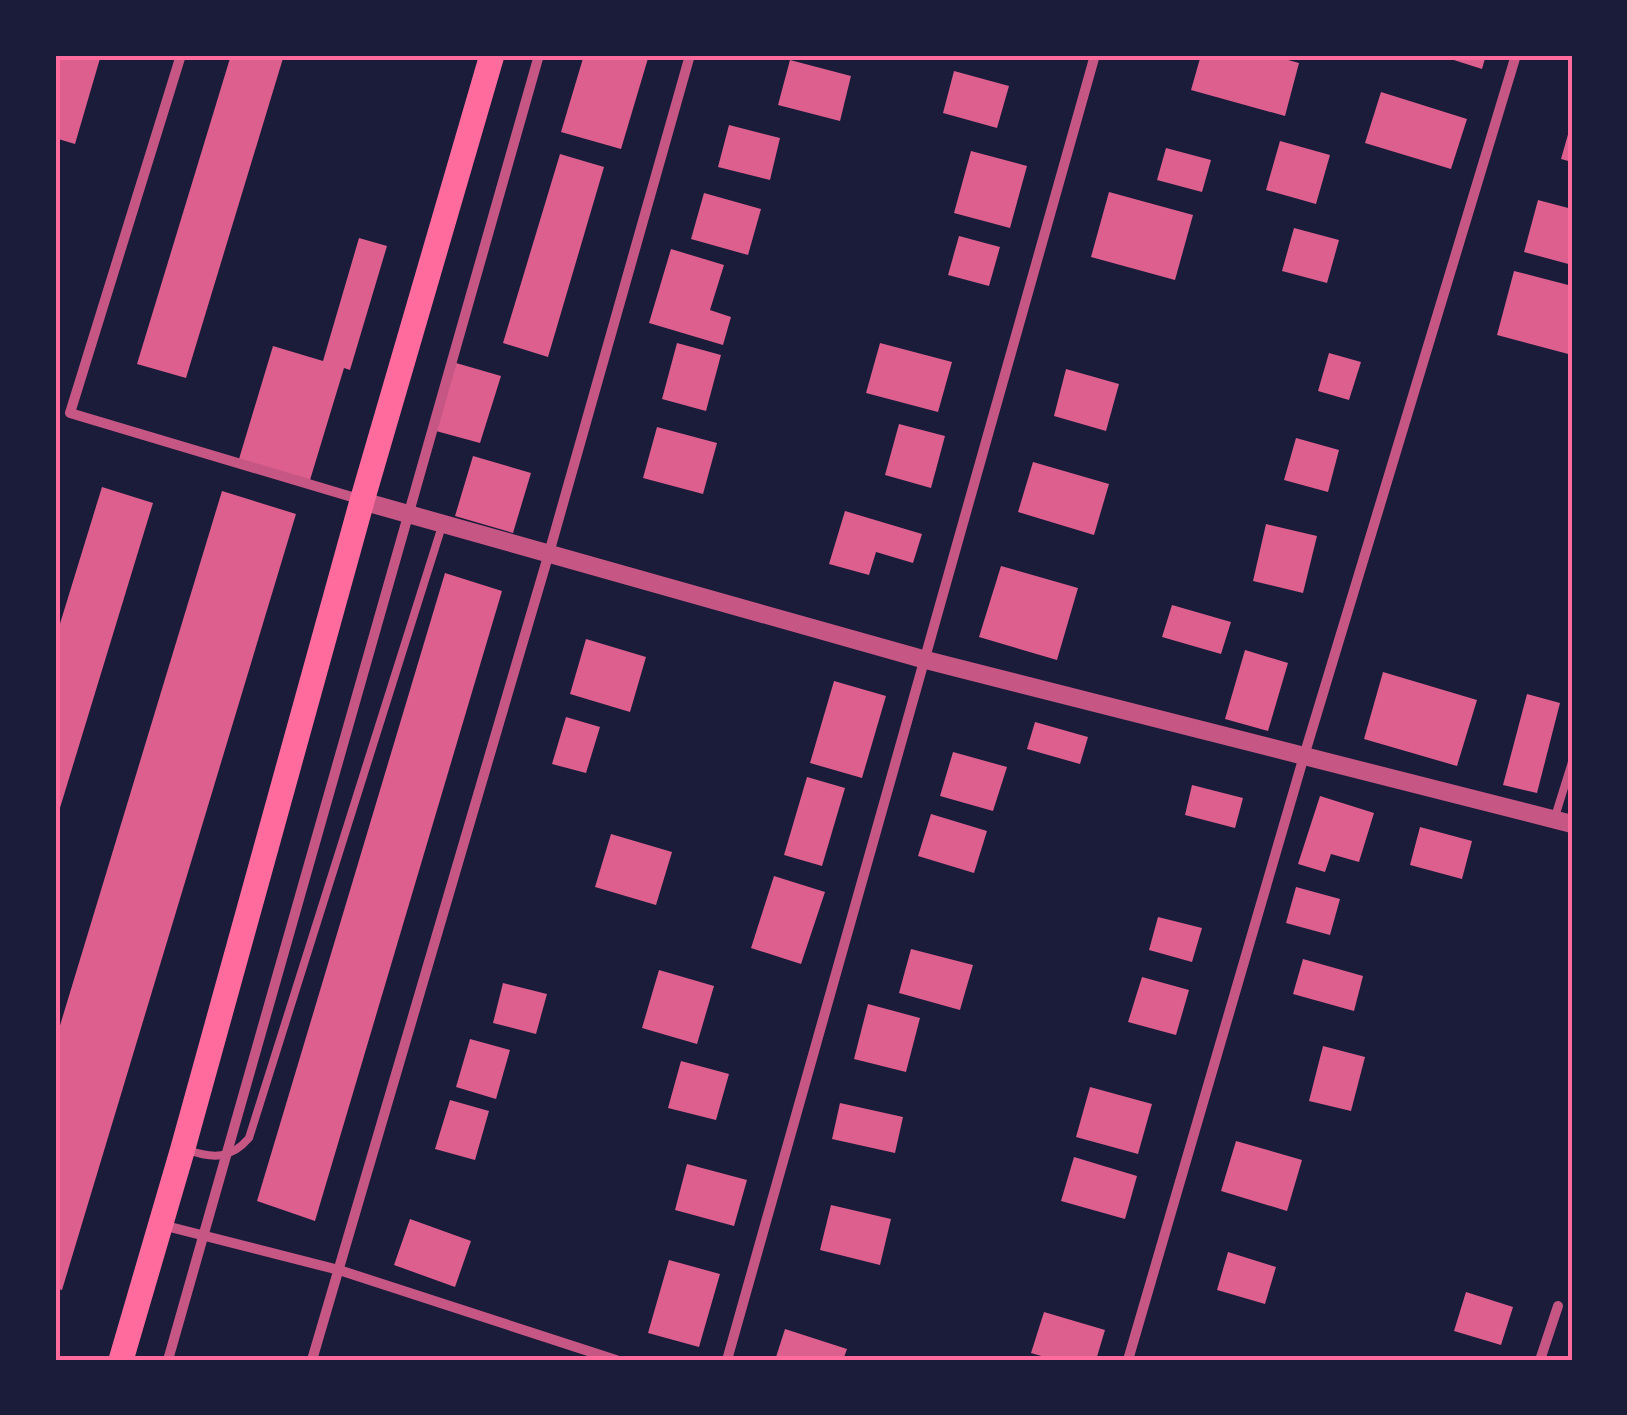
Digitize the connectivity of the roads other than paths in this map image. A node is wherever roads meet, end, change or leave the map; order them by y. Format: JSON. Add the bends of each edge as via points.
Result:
{"nodes":[{"id":1,"x":181,"y":55,"type":"edge"},
{"id":2,"x":492,"y":55,"type":"edge"},
{"id":3,"x":538,"y":55,"type":"edge"},
{"id":4,"x":690,"y":55,"type":"edge"},
{"id":5,"x":1094,"y":55,"type":"edge"},
{"id":6,"x":1516,"y":55,"type":"edge"},
{"id":7,"x":362,"y":500,"type":"junction"},
{"id":8,"x":443,"y":523,"type":"junction"},
{"id":9,"x":549,"y":553,"type":"junction"},
{"id":10,"x":926,"y":660,"type":"junction"},
{"id":11,"x":1304,"y":756,"type":"junction"},
{"id":12,"x":1572,"y":762,"type":"edge"},
{"id":13,"x":1563,"y":822,"type":"edge"},
{"id":14,"x":183,"y":1148,"type":"junction"},
{"id":15,"x":161,"y":1225,"type":"junction"},
{"id":16,"x":339,"y":1270,"type":"junction"},
{"id":17,"x":1558,"y":1306,"type":"dead end"},
{"id":18,"x":122,"y":1360,"type":"edge"},
{"id":19,"x":168,"y":1360,"type":"edge"},
{"id":20,"x":312,"y":1360,"type":"edge"},
{"id":21,"x":616,"y":1360,"type":"edge"},
{"id":22,"x":727,"y":1360,"type":"edge"},
{"id":23,"x":1128,"y":1360,"type":"edge"},
{"id":24,"x":1540,"y":1360,"type":"edge"}],
"edges":[{"from":1,"to":7,"type":"street","via":[[70,413]]},
{"from":2,"to":7,"type":"main road"},
{"from":3,"to":19,"type":"street"},
{"from":4,"to":9,"type":"street"},
{"from":5,"to":10,"type":"street"},
{"from":6,"to":11,"type":"street"},
{"from":7,"to":8,"type":"street"},
{"from":7,"to":14,"type":"main road"},
{"from":8,"to":9,"type":"street"},
{"from":8,"to":14,"type":"lane","via":[[249,1138],[218,1156]]},
{"from":9,"to":10,"type":"street"},
{"from":9,"to":16,"type":"street"},
{"from":10,"to":11,"type":"street"},
{"from":10,"to":22,"type":"street"},
{"from":11,"to":13,"type":"street"},
{"from":11,"to":23,"type":"street"},
{"from":12,"to":13,"type":"lane"},
{"from":14,"to":15,"type":"main road"},
{"from":15,"to":16,"type":"street"},
{"from":15,"to":18,"type":"main road"},
{"from":16,"to":20,"type":"street"},
{"from":16,"to":21,"type":"street"},
{"from":17,"to":24,"type":"street"}]}
